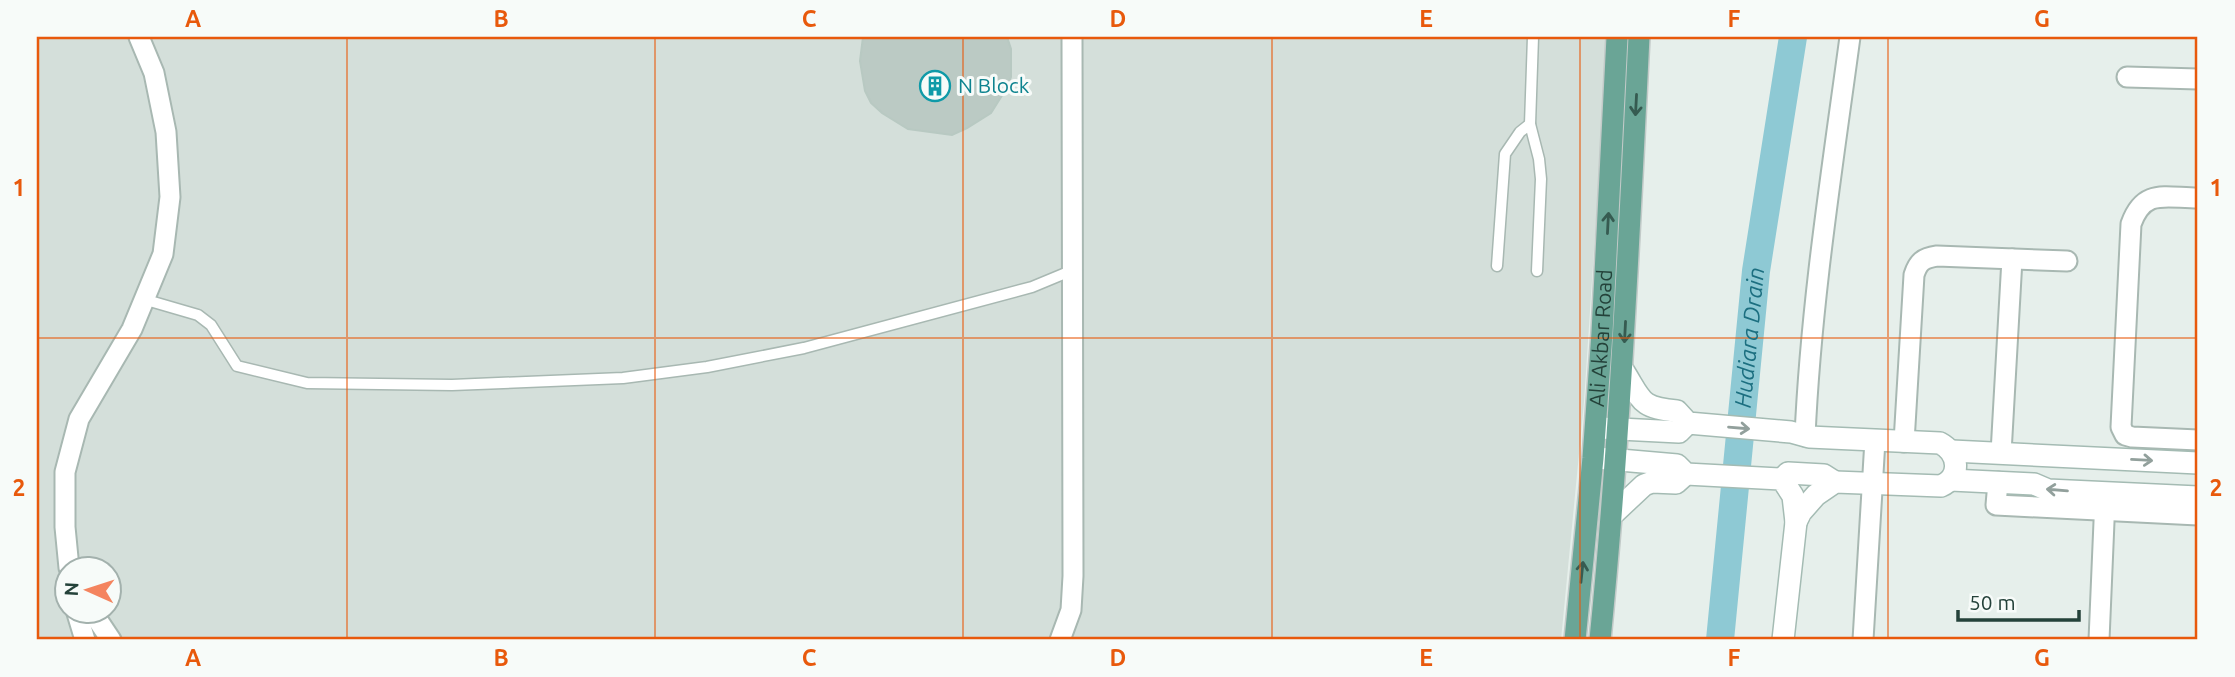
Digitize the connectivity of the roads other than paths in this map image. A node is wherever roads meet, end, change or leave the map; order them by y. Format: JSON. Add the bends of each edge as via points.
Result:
{"nodes":[{"id":1,"x":139,"y":37,"type":"edge"},
{"id":2,"x":1072,"y":37,"type":"edge"},
{"id":3,"x":1533,"y":37,"type":"edge"},
{"id":4,"x":1617,"y":37,"type":"edge"},
{"id":5,"x":1639,"y":37,"type":"edge"},
{"id":6,"x":1850,"y":37,"type":"edge"},
{"id":7,"x":2127,"y":77,"type":"dead end"},
{"id":8,"x":2198,"y":79,"type":"edge"},
{"id":9,"x":1530,"y":124,"type":"junction"},
{"id":10,"x":2198,"y":198,"type":"edge"},
{"id":11,"x":2012,"y":259,"type":"junction"},
{"id":12,"x":2067,"y":261,"type":"dead end"},
{"id":13,"x":1497,"y":266,"type":"dead end"},
{"id":14,"x":1073,"y":270,"type":"junction"},
{"id":15,"x":1537,"y":271,"type":"dead end"},
{"id":16,"x":143,"y":299,"type":"junction"},
{"id":17,"x":1623,"y":370,"type":"junction"},
{"id":18,"x":1688,"y":423,"type":"junction"},
{"id":19,"x":1595,"y":427,"type":"junction"},
{"id":20,"x":1618,"y":429,"type":"junction"},
{"id":21,"x":1803,"y":435,"type":"junction"},
{"id":22,"x":1875,"y":440,"type":"junction"},
{"id":23,"x":2198,"y":440,"type":"edge"},
{"id":24,"x":1904,"y":442,"type":"junction"},
{"id":25,"x":1952,"y":451,"type":"junction"},
{"id":26,"x":2001,"y":453,"type":"junction"},
{"id":27,"x":1593,"y":458,"type":"junction"},
{"id":28,"x":1616,"y":460,"type":"junction"},
{"id":29,"x":2198,"y":463,"type":"edge"},
{"id":30,"x":1686,"y":474,"type":"junction"},
{"id":31,"x":1811,"y":474,"type":"junction"},
{"id":32,"x":1779,"y":479,"type":"junction"},
{"id":33,"x":1951,"y":480,"type":"junction"},
{"id":34,"x":1835,"y":482,"type":"junction"},
{"id":35,"x":1872,"y":484,"type":"junction"},
{"id":36,"x":2198,"y":497,"type":"edge"},
{"id":37,"x":2105,"y":501,"type":"junction"},
{"id":38,"x":1612,"y":515,"type":"junction"},
{"id":39,"x":2198,"y":515,"type":"edge"},
{"id":40,"x":1796,"y":523,"type":"junction"},
{"id":41,"x":68,"y":554,"type":"edge"},
{"id":42,"x":100,"y":624,"type":"edge"},
{"id":43,"x":111,"y":640,"type":"edge"},
{"id":44,"x":1060,"y":640,"type":"edge"},
{"id":45,"x":1575,"y":640,"type":"edge"},
{"id":46,"x":1600,"y":640,"type":"edge"},
{"id":47,"x":1783,"y":640,"type":"edge"},
{"id":48,"x":1863,"y":640,"type":"edge"},
{"id":49,"x":2099,"y":640,"type":"edge"}],
"edges":[{"from":1,"to":16,"type":"street","via":[[154,73],[166,132],[170,197],[163,254]]},
{"from":2,"to":14,"type":"street"},
{"from":3,"to":9,"type":"lane"},
{"from":19,"to":4,"type":"main road","name":"Ali Akbar Road","one_way":true},
{"from":5,"to":17,"type":"main road","name":"Ali Akbar Road","one_way":true},
{"from":6,"to":21,"type":"street","via":[[1822,234]]},
{"from":7,"to":8,"type":"street"},
{"from":9,"to":13,"type":"lane","via":[[1504,154]]},
{"from":9,"to":15,"type":"lane","via":[[1541,179]]},
{"from":10,"to":23,"type":"street","via":[[2143,202],[2131,224],[2121,427],[2132,437]]},
{"from":11,"to":12,"type":"street"},
{"from":11,"to":24,"type":"street","via":[[1937,256],[1926,257],[1917,266]]},
{"from":11,"to":26,"type":"street"},
{"from":14,"to":16,"type":"lane","via":[[1005,295],[804,348],[707,367],[623,378],[452,385],[307,383],[237,366],[211,325],[198,315]]},
{"from":14,"to":44,"type":"street","via":[[1073,576],[1071,610]]},
{"from":16,"to":41,"type":"street","via":[[132,329],[79,419],[65,471]]},
{"from":17,"to":18,"type":"main road","via":[[1644,402],[1656,409],[1677,411]]},
{"from":17,"to":20,"type":"main road","name":"Ali Akbar Road"},
{"from":18,"to":20,"type":"main road","via":[[1679,432]]},
{"from":18,"to":21,"type":"main road","one_way":true},
{"from":19,"to":20,"type":"main road"},
{"from":19,"to":27,"type":"main road","name":"Ali Akbar Road"},
{"from":20,"to":28,"type":"main road","name":"Ali Akbar Road"},
{"from":21,"to":22,"type":"main road"},
{"from":21,"to":31,"type":"main road"},
{"from":22,"to":24,"type":"main road"},
{"from":22,"to":35,"type":"street"},
{"from":24,"to":25,"type":"main road","via":[[1940,443]]},
{"from":25,"to":26,"type":"main road"},
{"from":25,"to":33,"type":"main road","via":[[1956,466]]},
{"from":26,"to":29,"type":"main road","one_way":true},
{"from":27,"to":28,"type":"main road"},
{"from":45,"to":27,"type":"main road","name":"Ali Akbar Road","one_way":true},
{"from":28,"to":30,"type":"main road","via":[[1677,465]]},
{"from":28,"to":38,"type":"main road","name":"Ali Akbar Road"},
{"from":30,"to":32,"type":"main road"},
{"from":30,"to":38,"type":"main road","via":[[1676,483],[1644,485]]},
{"from":31,"to":32,"type":"main road","via":[[1788,473]]},
{"from":31,"to":34,"type":"main road"},
{"from":32,"to":40,"type":"main road","via":[[1793,496]]},
{"from":33,"to":35,"type":"main road","via":[[1937,487]]},
{"from":33,"to":37,"type":"main road","via":[[2034,484]]},
{"from":34,"to":35,"type":"main road"},
{"from":34,"to":40,"type":"main road","via":[[1816,495]]},
{"from":35,"to":48,"type":"street"},
{"from":36,"to":37,"type":"main road"},
{"from":37,"to":39,"type":"street"},
{"from":37,"to":49,"type":"street"},
{"from":38,"to":46,"type":"main road","name":"Ali Akbar Road"},
{"from":40,"to":47,"type":"main road"},
{"from":42,"to":43,"type":"street"}]}
